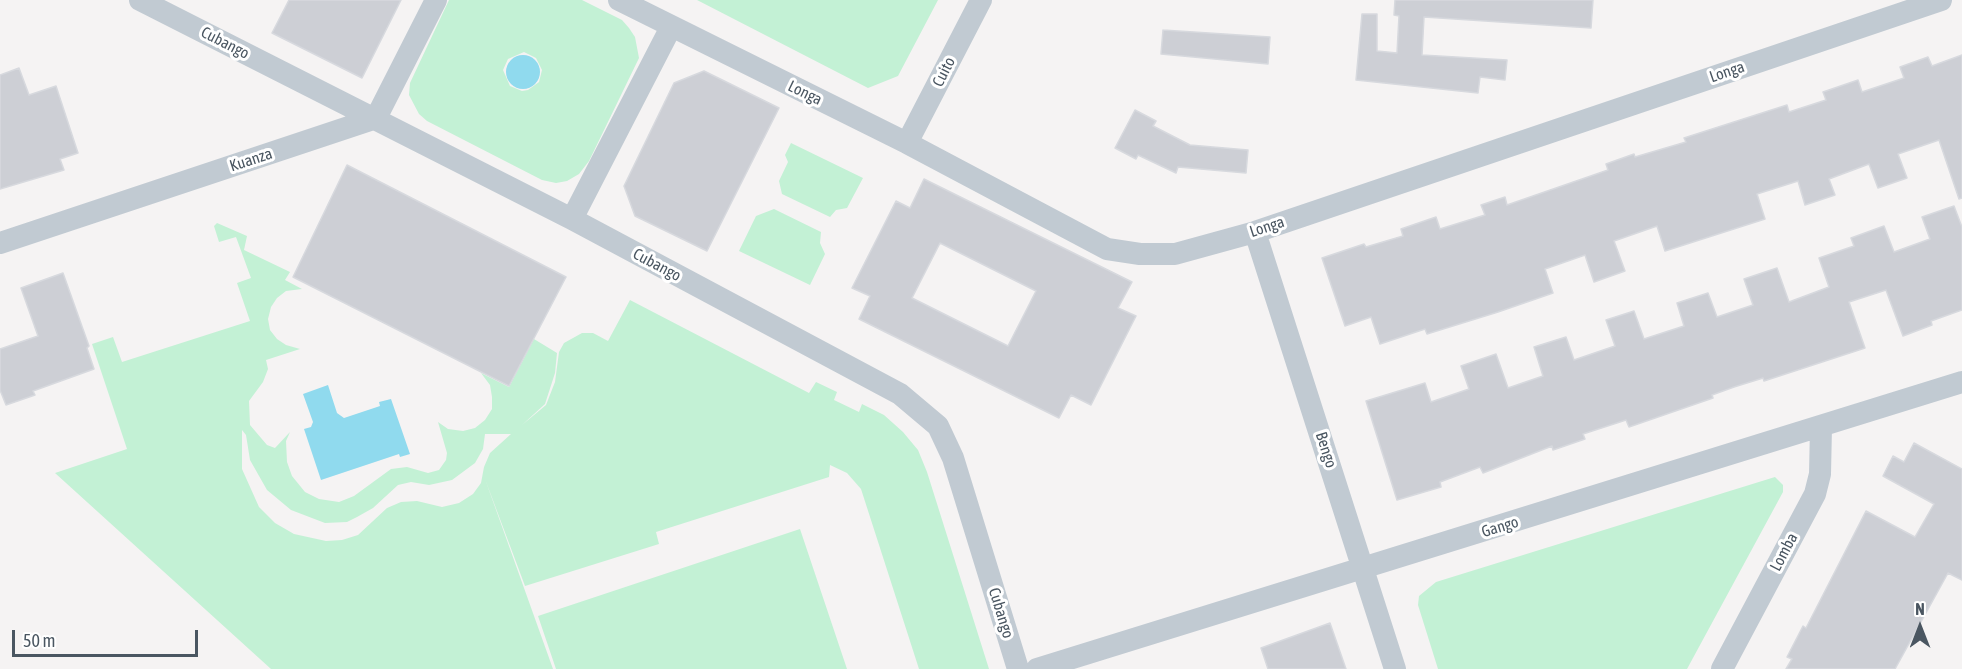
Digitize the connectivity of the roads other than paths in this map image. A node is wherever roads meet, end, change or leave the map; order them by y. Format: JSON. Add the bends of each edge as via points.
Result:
{"nodes":[{"id":1,"x":140,"y":0,"type":"edge"},
{"id":2,"x":436,"y":0,"type":"edge"},
{"id":3,"x":619,"y":0,"type":"edge"},
{"id":4,"x":981,"y":0,"type":"edge"},
{"id":5,"x":1937,"y":1,"type":"edge"},
{"id":6,"x":671,"y":27,"type":"junction"},
{"id":7,"x":375,"y":118,"type":"junction"},
{"id":8,"x":907,"y":143,"type":"junction"},
{"id":9,"x":573,"y":219,"type":"junction"},
{"id":10,"x":1255,"y":232,"type":"junction"},
{"id":11,"x":0,"y":243,"type":"edge"},
{"id":12,"x":1962,"y":382,"type":"edge"},
{"id":13,"x":1821,"y":427,"type":"junction"},
{"id":14,"x":1364,"y":569,"type":"junction"},
{"id":15,"x":1018,"y":669,"type":"edge"},
{"id":16,"x":1038,"y":669,"type":"edge"},
{"id":17,"x":1395,"y":669,"type":"edge"},
{"id":18,"x":1722,"y":669,"type":"edge"}],
"edges":[{"from":1,"to":7,"type":"street","name":"Cubango"},
{"from":2,"to":7,"type":"street"},
{"from":3,"to":6,"type":"street","name":"Longa"},
{"from":4,"to":8,"type":"street","name":"Cuito"},
{"from":5,"to":10,"type":"street","name":"Longa"},
{"from":6,"to":8,"type":"street","name":"Longa"},
{"from":6,"to":9,"type":"street"},
{"from":7,"to":9,"type":"street","name":"Cubango"},
{"from":7,"to":11,"type":"street","name":"Kuanza"},
{"from":8,"to":10,"type":"street","name":"Longa","via":[[1107,249],[1175,254]]},
{"from":9,"to":15,"type":"street","name":"Cubango","via":[[900,394],[938,426],[953,458]]},
{"from":10,"to":14,"type":"street","name":"Bengo"},
{"from":12,"to":13,"type":"street","name":"Gango"},
{"from":13,"to":14,"type":"street","name":"Gango"},
{"from":13,"to":18,"type":"street","name":"Lomba","via":[[1820,474],[1815,494]]},
{"from":14,"to":16,"type":"street","name":"Gango"},
{"from":14,"to":17,"type":"street","name":"Bengo"}]}
